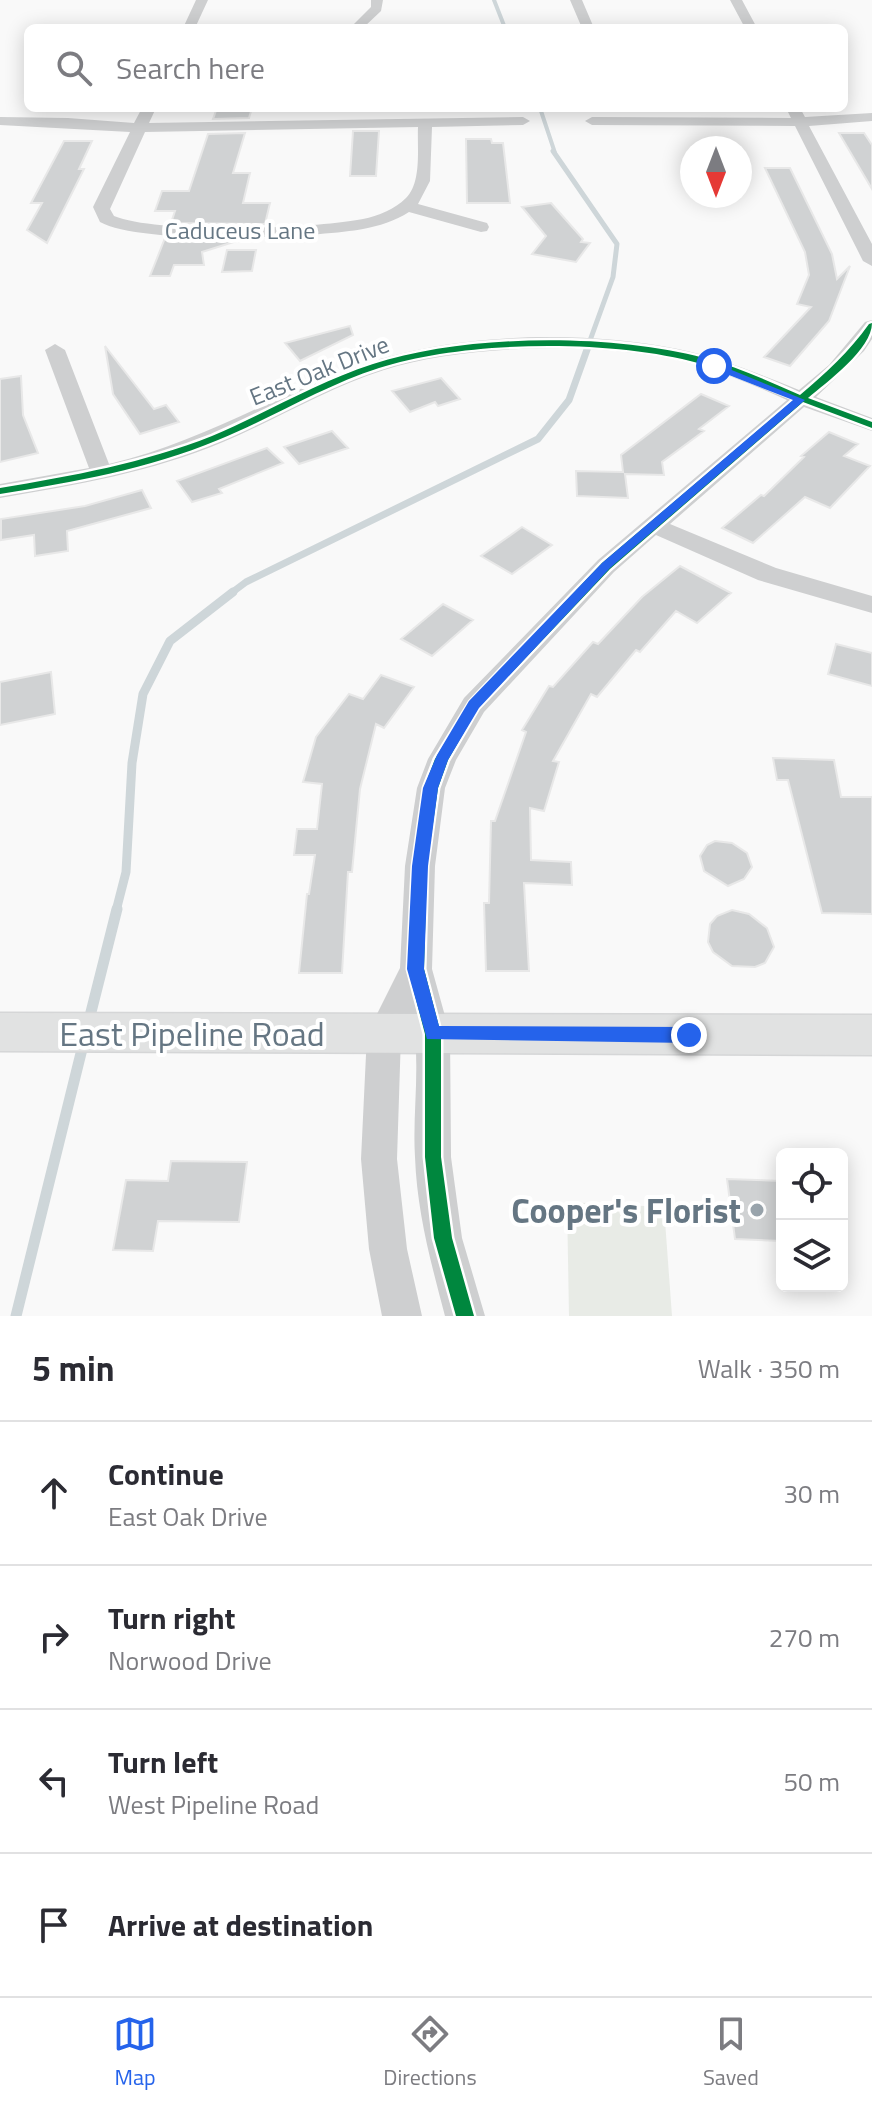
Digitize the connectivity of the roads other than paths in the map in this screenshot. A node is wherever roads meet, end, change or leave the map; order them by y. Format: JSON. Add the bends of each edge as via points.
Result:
{"nodes":[{"id":1,"x":202,"y":0,"type":"edge"},
{"id":2,"x":377,"y":0,"type":"edge"},
{"id":3,"x":576,"y":0,"type":"edge"},
{"id":4,"x":736,"y":0,"type":"edge"},
{"id":5,"x":191,"y":24,"type":"edge"},
{"id":6,"x":360,"y":24,"type":"edge"},
{"id":7,"x":586,"y":24,"type":"edge"},
{"id":8,"x":749,"y":24,"type":"edge"},
{"id":9,"x":147,"y":112,"type":"edge"},
{"id":10,"x":326,"y":112,"type":"edge"},
{"id":11,"x":623,"y":114,"type":"edge"},
{"id":12,"x":796,"y":115,"type":"edge"},
{"id":13,"x":872,"y":117,"type":"edge"},
{"id":14,"x":0,"y":121,"type":"edge"},
{"id":15,"x":523,"y":121,"type":"dead end"},
{"id":16,"x":592,"y":121,"type":"dead end"},
{"id":17,"x":425,"y":123,"type":"junction"},
{"id":18,"x":326,"y":125,"type":"junction"},
{"id":19,"x":137,"y":128,"type":"junction"},
{"id":20,"x":406,"y":206,"type":"junction"},
{"id":21,"x":481,"y":227,"type":"dead end"},
{"id":22,"x":872,"y":261,"type":"edge"},
{"id":23,"x":872,"y":326,"type":"edge"},
{"id":24,"x":55,"y":350,"type":"dead end"},
{"id":25,"x":800,"y":400,"type":"junction"},
{"id":26,"x":872,"y":425,"type":"edge"},
{"id":27,"x":101,"y":471,"type":"junction"},
{"id":28,"x":0,"y":491,"type":"edge"},
{"id":29,"x":655,"y":526,"type":"junction"},
{"id":30,"x":872,"y":605,"type":"edge"},
{"id":31,"x":416,"y":969,"type":"junction"},
{"id":32,"x":0,"y":1032,"type":"edge"},
{"id":33,"x":384,"y":1034,"type":"junction"},
{"id":34,"x":433,"y":1034,"type":"junction"},
{"id":35,"x":872,"y":1035,"type":"edge"},
{"id":36,"x":402,"y":1316,"type":"edge"},
{"id":37,"x":465,"y":1316,"type":"edge"}],
"edges":[{"from":1,"to":5,"type":"street"},
{"from":2,"to":6,"type":"street","via":[[377,8]]},
{"from":3,"to":7,"type":"street"},
{"from":4,"to":8,"type":"street"},
{"from":9,"to":19,"type":"street","name":"Caduceus Lane"},
{"from":10,"to":18,"type":"street"},
{"from":11,"to":12,"type":"street"},
{"from":11,"to":16,"type":"street"},
{"from":12,"to":13,"type":"street"},
{"from":12,"to":22,"type":"street"},
{"from":14,"to":19,"type":"street"},
{"from":15,"to":17,"type":"street"},
{"from":17,"to":18,"type":"street"},
{"from":17,"to":20,"type":"street","via":[[422,185]]},
{"from":18,"to":19,"type":"street"},
{"from":19,"to":20,"type":"street","name":"Caduceus Lane","via":[[101,207],[110,221],[125,227],[323,230],[367,223]]},
{"from":20,"to":21,"type":"street"},
{"from":23,"to":25,"type":"street","via":[[846,359]]},
{"from":24,"to":27,"type":"street"},
{"from":25,"to":26,"type":"street","name":"East Oak Drive"},
{"from":25,"to":27,"type":"street","name":"East Oak Drive","via":[[681,355],[601,347],[478,347],[401,359],[347,377],[215,438]]},
{"from":25,"to":29,"type":"street"},
{"from":27,"to":28,"type":"street","name":"East Oak Drive"},
{"from":29,"to":30,"type":"street","via":[[767,574]]},
{"from":29,"to":31,"type":"street","via":[[606,566],[474,705],[442,759],[431,788],[420,866]]},
{"from":31,"to":33,"type":"street"},
{"from":31,"to":34,"type":"street"},
{"from":32,"to":33,"type":"main road","name":"East Pipeline Road"},
{"from":33,"to":34,"type":"main road","name":"East Pipeline Road"},
{"from":33,"to":36,"type":"street","via":[[379,1159],[388,1249]]},
{"from":34,"to":35,"type":"main road","name":"East Pipeline Road"},
{"from":34,"to":37,"type":"street","via":[[433,1157],[443,1238]]}]}
